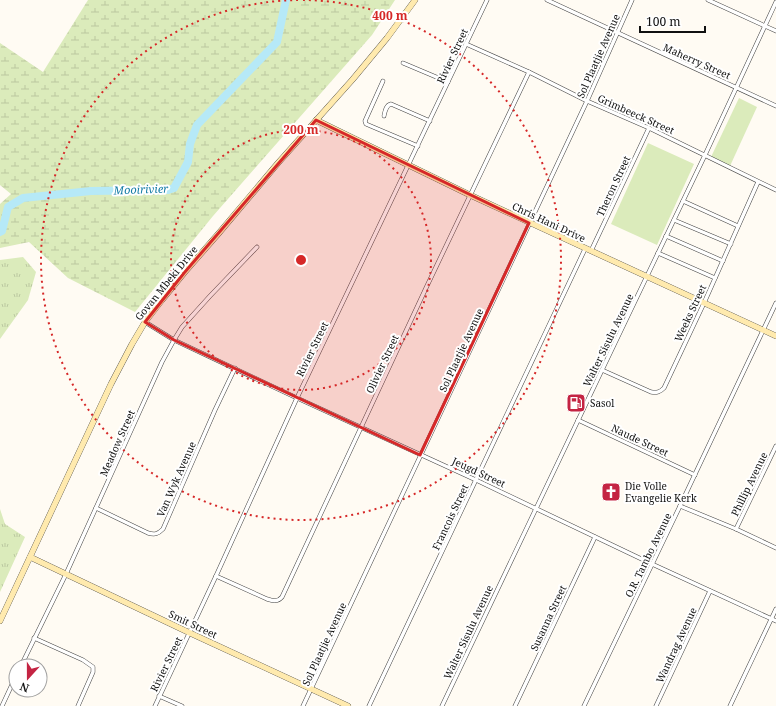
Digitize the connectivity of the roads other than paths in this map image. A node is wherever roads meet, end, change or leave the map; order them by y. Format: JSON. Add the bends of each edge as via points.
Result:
{"nodes":[{"id":1,"x":415,"y":0,"type":"edge"},
{"id":2,"x":487,"y":0,"type":"edge"},
{"id":3,"x":546,"y":0,"type":"edge"},
{"id":4,"x":632,"y":0,"type":"edge"},
{"id":5,"x":708,"y":0,"type":"edge"},
{"id":6,"x":776,"y":2,"type":"edge"},
{"id":7,"x":765,"y":25,"type":"junction"},
{"id":8,"x":776,"y":31,"type":"edge"},
{"id":9,"x":617,"y":33,"type":"junction"},
{"id":10,"x":466,"y":44,"type":"junction"},
{"id":11,"x":403,"y":63,"type":"dead end"},
{"id":12,"x":529,"y":72,"type":"junction"},
{"id":13,"x":383,"y":81,"type":"dead end"},
{"id":14,"x":448,"y":82,"type":"junction"},
{"id":15,"x":736,"y":87,"type":"junction"},
{"id":16,"x":587,"y":101,"type":"junction"},
{"id":17,"x":776,"y":106,"type":"edge"},
{"id":18,"x":384,"y":116,"type":"dead end"},
{"id":19,"x":316,"y":120,"type":"junction"},
{"id":20,"x":430,"y":121,"type":"junction"},
{"id":21,"x":649,"y":128,"type":"junction"},
{"id":22,"x":418,"y":146,"type":"junction"},
{"id":23,"x":705,"y":156,"type":"junction"},
{"id":24,"x":408,"y":166,"type":"junction"},
{"id":25,"x":758,"y":182,"type":"junction"},
{"id":26,"x":776,"y":190,"type":"edge"},
{"id":27,"x":470,"y":195,"type":"junction"},
{"id":28,"x":683,"y":201,"type":"junction"},
{"id":29,"x":674,"y":220,"type":"junction"},
{"id":30,"x":529,"y":223,"type":"junction"},
{"id":31,"x":738,"y":226,"type":"junction"},
{"id":32,"x":666,"y":236,"type":"junction"},
{"id":33,"x":731,"y":244,"type":"junction"},
{"id":34,"x":257,"y":247,"type":"dead end"},
{"id":35,"x":588,"y":250,"type":"junction"},
{"id":36,"x":658,"y":253,"type":"junction"},
{"id":37,"x":723,"y":261,"type":"junction"},
{"id":38,"x":647,"y":277,"type":"junction"},
{"id":39,"x":715,"y":278,"type":"junction"},
{"id":40,"x":704,"y":303,"type":"junction"},
{"id":41,"x":776,"y":303,"type":"edge"},
{"id":42,"x":145,"y":322,"type":"junction"},
{"id":43,"x":763,"y":330,"type":"junction"},
{"id":44,"x":776,"y":336,"type":"edge"},
{"id":45,"x":174,"y":340,"type":"junction"},
{"id":46,"x":235,"y":368,"type":"junction"},
{"id":47,"x":602,"y":370,"type":"junction"},
{"id":48,"x":297,"y":398,"type":"junction"},
{"id":49,"x":578,"y":420,"type":"junction"},
{"id":50,"x":360,"y":427,"type":"junction"},
{"id":51,"x":776,"y":446,"type":"edge"},
{"id":52,"x":420,"y":455,"type":"junction"},
{"id":53,"x":695,"y":475,"type":"junction"},
{"id":54,"x":476,"y":480,"type":"junction"},
{"id":55,"x":680,"y":506,"type":"junction"},
{"id":56,"x":96,"y":508,"type":"junction"},
{"id":57,"x":536,"y":508,"type":"junction"},
{"id":58,"x":736,"y":529,"type":"junction"},
{"id":59,"x":595,"y":537,"type":"junction"},
{"id":60,"x":776,"y":548,"type":"edge"},
{"id":61,"x":30,"y":557,"type":"junction"},
{"id":62,"x":652,"y":564,"type":"junction"},
{"id":63,"x":66,"y":574,"type":"junction"},
{"id":64,"x":216,"y":576,"type":"junction"},
{"id":65,"x":710,"y":591,"type":"junction"},
{"id":66,"x":776,"y":609,"type":"edge"},
{"id":67,"x":772,"y":619,"type":"junction"},
{"id":68,"x":0,"y":621,"type":"edge"},
{"id":69,"x":776,"y":621,"type":"edge"},
{"id":70,"x":190,"y":633,"type":"junction"},
{"id":71,"x":34,"y":638,"type":"junction"},
{"id":72,"x":25,"y":658,"type":"edge"},
{"id":73,"x":311,"y":689,"type":"junction"},
{"id":74,"x":8,"y":693,"type":"edge"},
{"id":75,"x":159,"y":696,"type":"junction"},
{"id":76,"x":2,"y":706,"type":"edge"},
{"id":77,"x":78,"y":706,"type":"edge"},
{"id":78,"x":154,"y":706,"type":"edge"},
{"id":79,"x":182,"y":706,"type":"edge"},
{"id":80,"x":303,"y":706,"type":"edge"},
{"id":81,"x":348,"y":706,"type":"edge"},
{"id":82,"x":369,"y":706,"type":"edge"},
{"id":83,"x":442,"y":706,"type":"edge"},
{"id":84,"x":515,"y":706,"type":"edge"},
{"id":85,"x":584,"y":706,"type":"edge"},
{"id":86,"x":656,"y":706,"type":"edge"},
{"id":87,"x":730,"y":706,"type":"edge"}],
"edges":[{"from":1,"to":19,"type":"street","name":"Govan Mbeki Drive","via":[[387,38]]},
{"from":2,"to":10,"type":"street","name":"Rivier Street"},
{"from":3,"to":9,"type":"street","name":"Maherry Street"},
{"from":4,"to":9,"type":"street","name":"Sol Plaatjie Avenue"},
{"from":5,"to":7,"type":"street"},
{"from":6,"to":7,"type":"street","name":"Walter Sisulu Avenue"},
{"from":7,"to":8,"type":"street"},
{"from":7,"to":15,"type":"street","name":"Walter Sisulu Avenue"},
{"from":9,"to":15,"type":"street","name":"Maherry Street"},
{"from":9,"to":16,"type":"street","name":"Sol Plaatjie Avenue"},
{"from":10,"to":12,"type":"street","name":"Grimbeeck Street"},
{"from":10,"to":14,"type":"street","name":"Rivier Street"},
{"from":11,"to":14,"type":"street"},
{"from":12,"to":16,"type":"street","name":"Grimbeeck Street"},
{"from":12,"to":27,"type":"street","name":"Olivier Street"},
{"from":13,"to":22,"type":"street","via":[[365,121],[366,124]]},
{"from":14,"to":20,"type":"street","name":"Rivier Street"},
{"from":15,"to":17,"type":"street","name":"Maherry Street"},
{"from":15,"to":23,"type":"street","name":"Walter Sisulu Avenue"},
{"from":16,"to":21,"type":"street","name":"Grimbeeck Street"},
{"from":16,"to":30,"type":"street","name":"Sol Plaatjie Avenue"},
{"from":18,"to":20,"type":"street","via":[[387,106],[391,104]]},
{"from":19,"to":24,"type":"street","name":"Chris Hani Drive"},
{"from":19,"to":42,"type":"street","name":"Govan Mbeki Drive"},
{"from":20,"to":22,"type":"street","name":"Rivier Street"},
{"from":21,"to":23,"type":"street","name":"Grimbeeck Street"},
{"from":21,"to":35,"type":"street","name":"Theron Street"},
{"from":22,"to":24,"type":"street","name":"Rivier Street"},
{"from":23,"to":25,"type":"street","name":"Grimbeeck Street"},
{"from":23,"to":28,"type":"street","name":"Walter Sisulu Avenue"},
{"from":24,"to":27,"type":"street","name":"Chris Hani Drive"},
{"from":24,"to":48,"type":"street","name":"Rivier Street"},
{"from":25,"to":26,"type":"street","name":"Grimbeeck Street"},
{"from":25,"to":31,"type":"street","name":"Weeks Street"},
{"from":27,"to":30,"type":"street","name":"Chris Hani Drive"},
{"from":27,"to":50,"type":"street","name":"Olivier Street"},
{"from":28,"to":29,"type":"street","name":"Walter Sisulu Avenue"},
{"from":28,"to":31,"type":"street"},
{"from":29,"to":32,"type":"street","name":"Walter Sisulu Avenue"},
{"from":29,"to":33,"type":"street"},
{"from":30,"to":35,"type":"street","name":"Chris Hani Drive"},
{"from":30,"to":52,"type":"street","name":"Sol Plaatjie Avenue"},
{"from":31,"to":33,"type":"street","name":"Weeks Street"},
{"from":32,"to":36,"type":"street","name":"Walter Sisulu Avenue"},
{"from":32,"to":37,"type":"street"},
{"from":33,"to":37,"type":"street","name":"Weeks Street"},
{"from":34,"to":45,"type":"street","name":"Meadow Street","via":[[182,327]]},
{"from":35,"to":38,"type":"street","name":"Chris Hani Drive"},
{"from":35,"to":54,"type":"street","name":"Francois Street"},
{"from":36,"to":38,"type":"street","name":"Walter Sisulu Avenue"},
{"from":36,"to":39,"type":"street"},
{"from":37,"to":39,"type":"street","name":"Weeks Street"},
{"from":38,"to":40,"type":"street","name":"Chris Hani Drive"},
{"from":38,"to":47,"type":"street","name":"Walter Sisulu Avenue"},
{"from":39,"to":40,"type":"street","name":"Weeks Street"},
{"from":40,"to":43,"type":"street","name":"Chris Hani Drive"},
{"from":40,"to":47,"type":"street","name":"Weeks Street","via":[[666,384],[660,391],[651,392]]},
{"from":41,"to":43,"type":"street","name":"O.R. Tambo Avenue"},
{"from":42,"to":45,"type":"street","name":"Jeugd Street"},
{"from":42,"to":61,"type":"street","name":"Govan Mbeki Drive","via":[[112,384]]},
{"from":43,"to":44,"type":"street","name":"Chris Hani Drive"},
{"from":43,"to":53,"type":"street","name":"O.R. Tambo Avenue"},
{"from":45,"to":46,"type":"street","name":"Jeugd Street"},
{"from":45,"to":56,"type":"street","name":"Meadow Street"},
{"from":46,"to":48,"type":"street","name":"Jeugd Street"},
{"from":46,"to":56,"type":"street","name":"Van Wyk Avenue","via":[[161,532],[148,533]]},
{"from":47,"to":49,"type":"street","name":"Walter Sisulu Avenue"},
{"from":48,"to":50,"type":"street","name":"Jeugd Street"},
{"from":48,"to":64,"type":"street","name":"Rivier Street"},
{"from":49,"to":53,"type":"street","name":"Naude Street"},
{"from":49,"to":57,"type":"street","name":"Walter Sisulu Avenue"},
{"from":50,"to":52,"type":"street","name":"Jeugd Street"},
{"from":50,"to":64,"type":"street","name":"Olivier Street","via":[[280,600],[267,599]]},
{"from":51,"to":58,"type":"street","name":"Phillip Avenue"},
{"from":52,"to":54,"type":"street","name":"Jeugd Street"},
{"from":52,"to":73,"type":"street","name":"Sol Plaatjie Avenue"},
{"from":53,"to":55,"type":"street","name":"O.R. Tambo Avenue"},
{"from":54,"to":57,"type":"street","name":"Jeugd Street"},
{"from":54,"to":82,"type":"street","name":"Francois Street"},
{"from":55,"to":58,"type":"street"},
{"from":55,"to":62,"type":"street","name":"O.R. Tambo Avenue"},
{"from":56,"to":63,"type":"street","name":"Meadow Street"},
{"from":57,"to":59,"type":"street","name":"Jeugd Street"},
{"from":57,"to":83,"type":"street","name":"Walter Sisulu Avenue"},
{"from":58,"to":60,"type":"street"},
{"from":59,"to":62,"type":"street","name":"Jeugd Street"},
{"from":59,"to":84,"type":"street","name":"Susanna Street"},
{"from":61,"to":63,"type":"street","name":"Smit Street"},
{"from":61,"to":68,"type":"street","name":"Govan Mbeki Drive"},
{"from":62,"to":65,"type":"street","name":"Jeugd Street"},
{"from":62,"to":85,"type":"street","name":"O.R. Tambo Avenue"},
{"from":63,"to":70,"type":"street","name":"Smit Street"},
{"from":63,"to":71,"type":"street","name":"Meadow Street"},
{"from":64,"to":70,"type":"street","name":"Rivier Street"},
{"from":65,"to":67,"type":"street","name":"Jeugd Street"},
{"from":65,"to":86,"type":"street","name":"Wandrag Avenue"},
{"from":66,"to":67,"type":"street"},
{"from":67,"to":69,"type":"street","name":"Jeugd Street"},
{"from":67,"to":87,"type":"street"},
{"from":70,"to":73,"type":"street","name":"Smit Street"},
{"from":70,"to":75,"type":"street","name":"Rivier Street"},
{"from":71,"to":72,"type":"street","name":"Meadow Street"},
{"from":71,"to":77,"type":"street","via":[[93,666],[93,672]]},
{"from":73,"to":80,"type":"street","name":"Sol Plaatjie Avenue"},
{"from":73,"to":81,"type":"street","name":"Smit Street"},
{"from":74,"to":76,"type":"street"},
{"from":75,"to":78,"type":"street","name":"Rivier Street"},
{"from":75,"to":79,"type":"street"}]}
